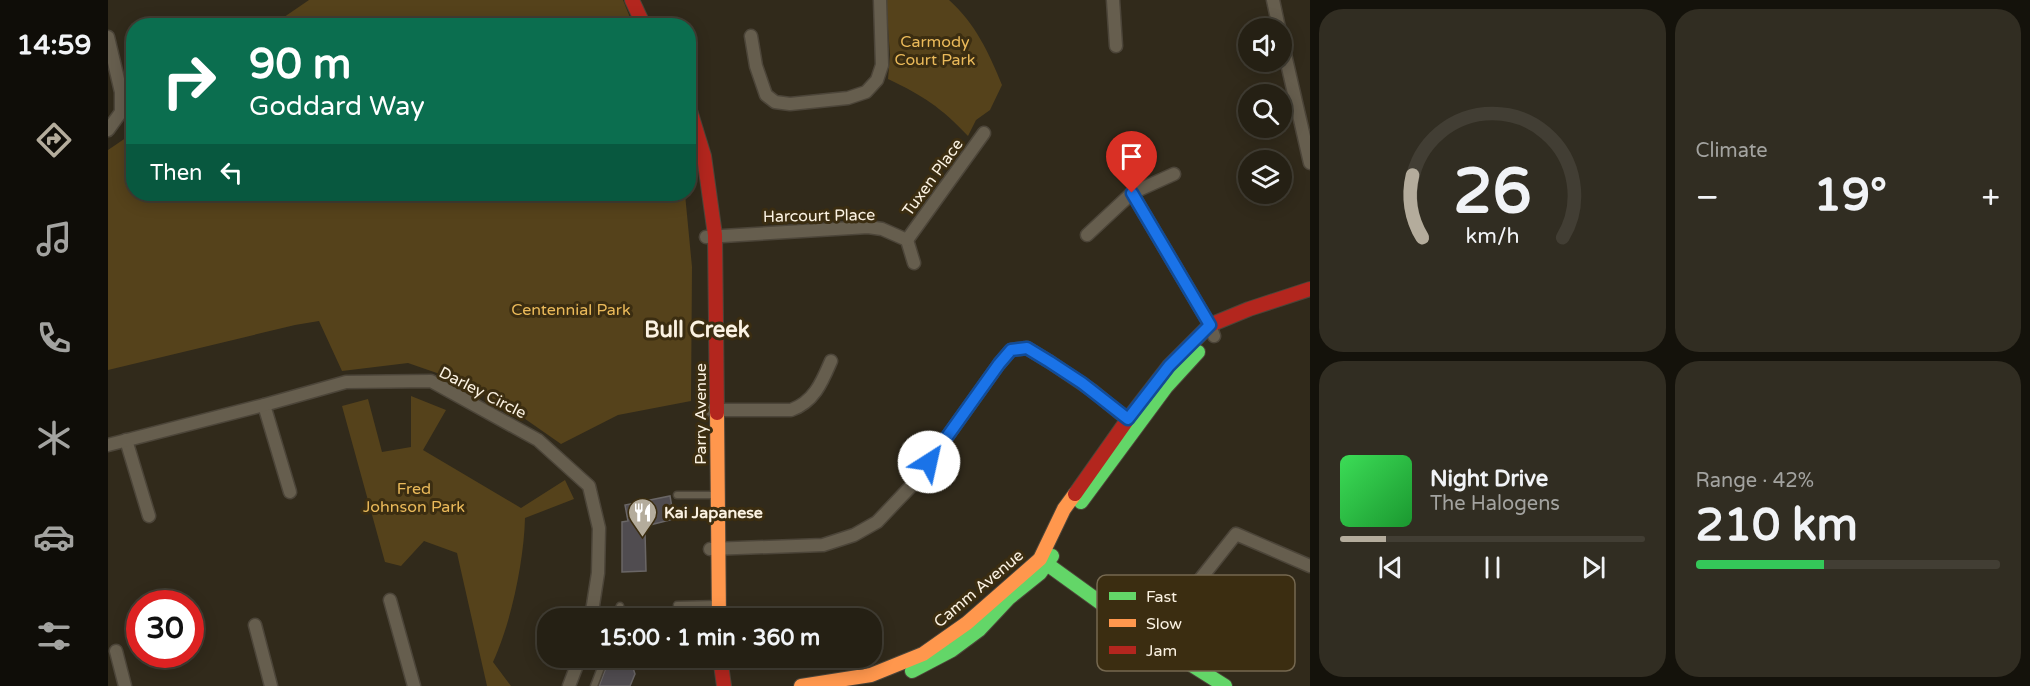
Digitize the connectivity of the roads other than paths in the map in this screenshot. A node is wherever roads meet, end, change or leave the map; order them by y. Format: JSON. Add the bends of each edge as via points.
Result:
{"nodes":[{"id":1,"x":632,"y":0,"type":"edge"},
{"id":2,"x":643,"y":0,"type":"edge"},
{"id":3,"x":880,"y":0,"type":"edge"},
{"id":4,"x":1113,"y":0,"type":"edge"},
{"id":5,"x":1273,"y":0,"type":"edge"},
{"id":6,"x":640,"y":18,"type":"edge"},
{"id":7,"x":651,"y":18,"type":"edge"},
{"id":8,"x":1277,"y":18,"type":"edge"},
{"id":9,"x":751,"y":36,"type":"dead end"},
{"id":10,"x":108,"y":37,"type":"edge"},
{"id":11,"x":1116,"y":46,"type":"dead end"},
{"id":12,"x":1289,"y":72,"type":"edge"},
{"id":13,"x":108,"y":130,"type":"edge"},
{"id":14,"x":696,"y":130,"type":"edge"},
{"id":15,"x":984,"y":133,"type":"dead end"},
{"id":16,"x":1310,"y":163,"type":"edge"},
{"id":17,"x":696,"y":166,"type":"edge"},
{"id":18,"x":1174,"y":174,"type":"dead end"},
{"id":19,"x":1132,"y":193,"type":"junction"},
{"id":20,"x":1088,"y":235,"type":"dead end"},
{"id":21,"x":710,"y":236,"type":"junction"},
{"id":22,"x":907,"y":240,"type":"junction"},
{"id":23,"x":914,"y":263,"type":"dead end"},
{"id":24,"x":1310,"y":289,"type":"edge"},
{"id":25,"x":1310,"y":298,"type":"edge"},
{"id":26,"x":1212,"y":331,"type":"junction"},
{"id":27,"x":831,"y":361,"type":"dead end"},
{"id":28,"x":264,"y":405,"type":"junction"},
{"id":29,"x":713,"y":411,"type":"junction"},
{"id":30,"x":1132,"y":423,"type":"junction"},
{"id":31,"x":126,"y":440,"type":"junction"},
{"id":32,"x":108,"y":445,"type":"edge"},
{"id":33,"x":290,"y":492,"type":"dead end"},
{"id":34,"x":677,"y":495,"type":"dead end"},
{"id":35,"x":713,"y":495,"type":"junction"},
{"id":36,"x":149,"y":516,"type":"dead end"},
{"id":37,"x":714,"y":549,"type":"junction"},
{"id":38,"x":1044,"y":562,"type":"junction"},
{"id":39,"x":1310,"y":566,"type":"edge"},
{"id":40,"x":1204,"y":575,"type":"edge"},
{"id":41,"x":390,"y":600,"type":"dead end"},
{"id":42,"x":1097,"y":600,"type":"edge"},
{"id":43,"x":677,"y":605,"type":"dead end"},
{"id":44,"x":593,"y":608,"type":"edge"},
{"id":45,"x":712,"y":608,"type":"edge"},
{"id":46,"x":255,"y":625,"type":"dead end"},
{"id":47,"x":116,"y":651,"type":"dead end"},
{"id":48,"x":576,"y":668,"type":"edge"},
{"id":49,"x":600,"y":668,"type":"edge"},
{"id":50,"x":712,"y":668,"type":"edge"},
{"id":51,"x":718,"y":668,"type":"edge"},
{"id":52,"x":1201,"y":671,"type":"edge"},
{"id":53,"x":125,"y":686,"type":"edge"},
{"id":54,"x":271,"y":686,"type":"edge"},
{"id":55,"x":414,"y":686,"type":"edge"},
{"id":56,"x":569,"y":686,"type":"edge"},
{"id":57,"x":594,"y":686,"type":"edge"},
{"id":58,"x":711,"y":686,"type":"edge"},
{"id":59,"x":724,"y":686,"type":"edge"},
{"id":60,"x":801,"y":686,"type":"edge"},
{"id":61,"x":869,"y":686,"type":"edge"},
{"id":62,"x":1225,"y":686,"type":"edge"}],
"edges":[{"from":1,"to":6,"type":"street"},
{"from":2,"to":7,"type":"street"},
{"from":3,"to":9,"type":"street","via":[[882,65],[877,80],[866,92],[848,98],[775,102],[766,95]]},
{"from":4,"to":11,"type":"street"},
{"from":5,"to":8,"type":"street"},
{"from":10,"to":13,"type":"street","via":[[122,93],[121,112]]},
{"from":12,"to":16,"type":"street"},
{"from":14,"to":21,"type":"street","name":"Parry Avenue","via":[[704,156]]},
{"from":15,"to":22,"type":"street","name":"Tuxen Place"},
{"from":17,"to":21,"type":"street","name":"Parry Avenue"},
{"from":18,"to":19,"type":"street"},
{"from":19,"to":20,"type":"street"},
{"from":19,"to":26,"type":"street"},
{"from":21,"to":22,"type":"street","name":"Harcourt Place","via":[[868,227]]},
{"from":21,"to":29,"type":"street","name":"Parry Avenue"},
{"from":22,"to":23,"type":"street"},
{"from":24,"to":26,"type":"street","name":"Camm Avenue","via":[[1249,309]]},
{"from":25,"to":26,"type":"street","name":"Camm Avenue"},
{"from":26,"to":30,"type":"street","name":"Camm Avenue","via":[[1169,366]]},
{"from":27,"to":29,"type":"street","via":[[819,387],[801,406],[791,410]]},
{"from":28,"to":31,"type":"street","name":"Darley Circle"},
{"from":28,"to":33,"type":"street"},
{"from":28,"to":44,"type":"street","name":"Darley Circle","via":[[346,382],[431,381],[538,440],[589,486],[599,528]]},
{"from":29,"to":35,"type":"street","name":"Parry Avenue"},
{"from":30,"to":37,"type":"street","via":[[1027,348],[1011,350],[915,482],[877,522],[823,545]]},
{"from":30,"to":38,"type":"street","name":"Camm Avenue","via":[[1098,481],[1064,523]]},
{"from":31,"to":32,"type":"street","name":"Darley Circle"},
{"from":31,"to":36,"type":"street"},
{"from":34,"to":35,"type":"lane"},
{"from":35,"to":37,"type":"street","name":"Parry Avenue"},
{"from":37,"to":45,"type":"street","name":"Parry Avenue"},
{"from":38,"to":42,"type":"street"},
{"from":38,"to":60,"type":"street","name":"Camm Avenue","via":[[923,654],[871,675]]},
{"from":38,"to":61,"type":"street","name":"Camm Avenue","via":[[1035,578],[1002,604],[987,623],[937,659],[900,677]]},
{"from":39,"to":40,"type":"street","via":[[1236,534]]},
{"from":41,"to":55,"type":"street"},
{"from":43,"to":45,"type":"lane"},
{"from":46,"to":54,"type":"street"},
{"from":47,"to":53,"type":"street"},
{"from":48,"to":56,"type":"street"},
{"from":49,"to":57,"type":"lane"},
{"from":50,"to":58,"type":"street"},
{"from":51,"to":59,"type":"street"},
{"from":52,"to":62,"type":"street"}]}
